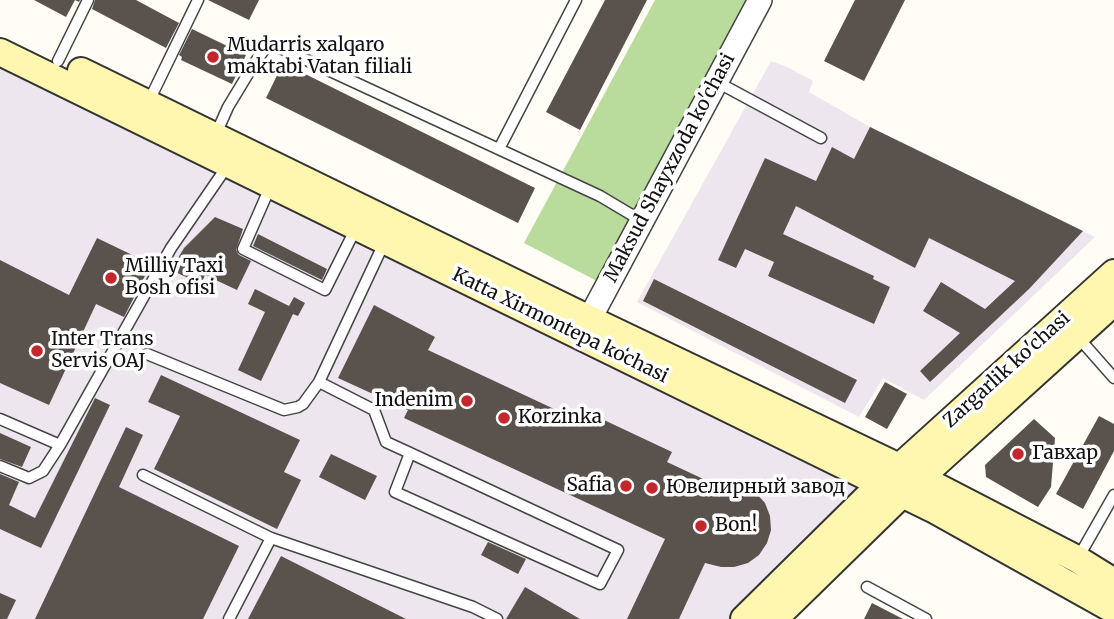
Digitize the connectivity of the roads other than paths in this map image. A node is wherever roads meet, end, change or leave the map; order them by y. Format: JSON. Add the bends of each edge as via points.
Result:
{"nodes":[{"id":1,"x":88,"y":0,"type":"edge"},
{"id":2,"x":198,"y":0,"type":"edge"},
{"id":3,"x":576,"y":0,"type":"edge"},
{"id":4,"x":760,"y":0,"type":"edge"},
{"id":5,"x":0,"y":33,"type":"edge"},
{"id":6,"x":0,"y":52,"type":"edge"},
{"id":7,"x":58,"y":61,"type":"junction"},
{"id":8,"x":717,"y":81,"type":"junction"},
{"id":9,"x":148,"y":103,"type":"junction"},
{"id":10,"x":215,"y":135,"type":"junction"},
{"id":11,"x":821,"y":138,"type":"dead end"},
{"id":12,"x":499,"y":149,"type":"junction"},
{"id":13,"x":234,"y":156,"type":"junction"},
{"id":14,"x":271,"y":184,"type":"junction"},
{"id":15,"x":642,"y":221,"type":"junction"},
{"id":16,"x":357,"y":226,"type":"junction"},
{"id":17,"x":385,"y":240,"type":"junction"},
{"id":18,"x":1114,"y":273,"type":"edge"},
{"id":19,"x":1114,"y":302,"type":"edge"},
{"id":20,"x":585,"y":328,"type":"junction"},
{"id":21,"x":1077,"y":336,"type":"junction"},
{"id":22,"x":147,"y":354,"type":"dead end"},
{"id":23,"x":1114,"y":378,"type":"edge"},
{"id":24,"x":318,"y":382,"type":"junction"},
{"id":25,"x":0,"y":419,"type":"edge"},
{"id":26,"x":60,"y":445,"type":"junction"},
{"id":27,"x":410,"y":453,"type":"junction"},
{"id":28,"x":0,"y":466,"type":"edge"},
{"id":29,"x":143,"y":475,"type":"dead end"},
{"id":30,"x":901,"y":481,"type":"junction"},
{"id":31,"x":1114,"y":495,"type":"edge"},
{"id":32,"x":271,"y":538,"type":"junction"},
{"id":33,"x":1077,"y":559,"type":"junction"},
{"id":34,"x":1114,"y":582,"type":"edge"},
{"id":35,"x":867,"y":587,"type":"dead end"},
{"id":36,"x":1114,"y":610,"type":"edge"},
{"id":37,"x":229,"y":619,"type":"edge"},
{"id":38,"x":495,"y":619,"type":"edge"},
{"id":39,"x":744,"y":619,"type":"edge"},
{"id":40,"x":774,"y":619,"type":"edge"},
{"id":41,"x":926,"y":619,"type":"edge"}],
"edges":[{"from":1,"to":7,"type":"lane"},
{"from":2,"to":9,"type":"lane"},
{"from":3,"to":12,"type":"lane"},
{"from":4,"to":8,"type":"street","name":"Maksud Shayxzoda ko'chasi"},
{"from":5,"to":7,"type":"main road","name":"Katta Xirmontepa koʻchasi"},
{"from":6,"to":13,"type":"main road","name":"Katta Xirmontepa koʻchasi"},
{"from":7,"to":9,"type":"main road","name":"Katta Xirmontepa koʻchasi"},
{"from":8,"to":11,"type":"lane"},
{"from":8,"to":15,"type":"street","name":"Maksud Shayxzoda ko'chasi"},
{"from":9,"to":10,"type":"main road","name":"Katta Xirmontepa koʻchasi"},
{"from":10,"to":12,"type":"lane","via":[[254,64],[266,47],[274,45]]},
{"from":10,"to":13,"type":"main road","name":"Katta Xirmontepa koʻchasi"},
{"from":12,"to":15,"type":"lane"},
{"from":13,"to":14,"type":"main road","name":"Katta Xirmontepa koʻchasi"},
{"from":13,"to":20,"type":"main road","name":"Katta Xirmontepa koʻchasi"},
{"from":13,"to":26,"type":"lane","via":[[171,248]]},
{"from":14,"to":16,"type":"main road","name":"Katta Xirmontepa koʻchasi"},
{"from":14,"to":16,"type":"lane","via":[[243,249],[325,290]]},
{"from":15,"to":20,"type":"street","name":"Maksud Shayxzoda ko'chasi"},
{"from":16,"to":17,"type":"main road","name":"Katta Xirmontepa koʻchasi"},
{"from":17,"to":20,"type":"main road","name":"Katta Xirmontepa koʻchasi"},
{"from":17,"to":24,"type":"lane"},
{"from":18,"to":30,"type":"main road","name":"Zargarlik ko'chasi"},
{"from":19,"to":21,"type":"main road","name":"Zargarlik ko'chasi"},
{"from":20,"to":30,"type":"main road","name":"Katta Xirmontepa koʻchasi"},
{"from":21,"to":23,"type":"lane"},
{"from":21,"to":30,"type":"main road","name":"Zargarlik ko'chasi"},
{"from":22,"to":24,"type":"lane","via":[[284,410],[303,404]]},
{"from":24,"to":27,"type":"lane","via":[[374,410],[386,442]]},
{"from":25,"to":26,"type":"lane"},
{"from":26,"to":28,"type":"lane","via":[[39,475],[29,478]]},
{"from":27,"to":27,"type":"lane","via":[[618,550],[600,584],[395,492]]},
{"from":29,"to":32,"type":"lane"},
{"from":30,"to":33,"type":"main road","name":"Katta Xirmontepa koʻchasi"},
{"from":30,"to":36,"type":"main road","name":"Katta Xirmontepa koʻchasi"},
{"from":30,"to":39,"type":"main road","name":"Zargarlik ko'chasi"},
{"from":30,"to":40,"type":"main road","name":"Zargarlik ko'chasi"},
{"from":31,"to":33,"type":"lane"},
{"from":32,"to":37,"type":"lane"},
{"from":32,"to":38,"type":"lane","via":[[473,607]]},
{"from":33,"to":34,"type":"main road","name":"Katta Xirmontepa koʻchasi"},
{"from":35,"to":41,"type":"lane"}]}
